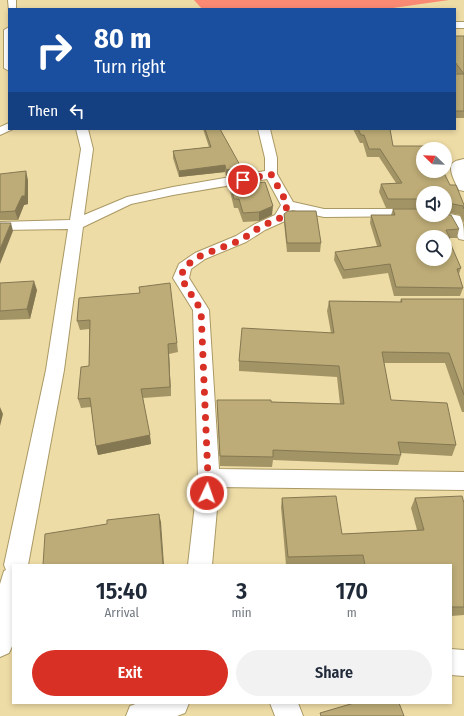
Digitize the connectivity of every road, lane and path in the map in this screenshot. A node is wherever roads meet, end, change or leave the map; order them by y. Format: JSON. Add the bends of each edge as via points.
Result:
{"nodes":[{"id":1,"x":82,"y":130,"type":"edge"},
{"id":2,"x":264,"y":130,"type":"edge"},
{"id":3,"x":464,"y":163,"type":"edge"},
{"id":4,"x":271,"y":174,"type":"junction"},
{"id":5,"x":464,"y":187,"type":"edge"},
{"id":6,"x":288,"y":205,"type":"junction"},
{"id":7,"x":416,"y":214,"type":"edge"},
{"id":8,"x":460,"y":217,"type":"edge"},
{"id":9,"x":77,"y":224,"type":"junction"},
{"id":10,"x":0,"y":226,"type":"edge"},
{"id":11,"x":464,"y":236,"type":"edge"},
{"id":12,"x":208,"y":478,"type":"junction"},
{"id":13,"x":464,"y":481,"type":"edge"},
{"id":14,"x":16,"y":564,"type":"edge"},
{"id":15,"x":200,"y":564,"type":"edge"},
{"id":16,"x":12,"y":584,"type":"edge"},
{"id":17,"x":0,"y":644,"type":"edge"},
{"id":18,"x":452,"y":662,"type":"edge"},
{"id":19,"x":464,"y":663,"type":"edge"},
{"id":20,"x":172,"y":704,"type":"edge"},
{"id":21,"x":284,"y":704,"type":"edge"},
{"id":22,"x":140,"y":716,"type":"edge"},
{"id":23,"x":288,"y":716,"type":"edge"}],
"edges":[{"from":1,"to":9,"type":"street","via":[[87,149]]},
{"from":2,"to":4,"type":"street","via":[[271,158]]},
{"from":3,"to":5,"type":"street","via":[[458,165],[459,179]]},
{"from":4,"to":6,"type":"street"},
{"from":4,"to":9,"type":"street","via":[[173,190],[127,201]]},
{"from":6,"to":7,"type":"street","via":[[324,213]]},
{"from":6,"to":12,"type":"street","via":[[280,218],[184,267],[181,278],[201,310]]},
{"from":8,"to":11,"type":"street"},
{"from":9,"to":10,"type":"street"},
{"from":9,"to":14,"type":"street","via":[[55,370]]},
{"from":12,"to":13,"type":"street"},
{"from":12,"to":15,"type":"street"},
{"from":16,"to":17,"type":"street"},
{"from":18,"to":19,"type":"street"},
{"from":20,"to":22,"type":"street"},
{"from":21,"to":23,"type":"street"}]}
